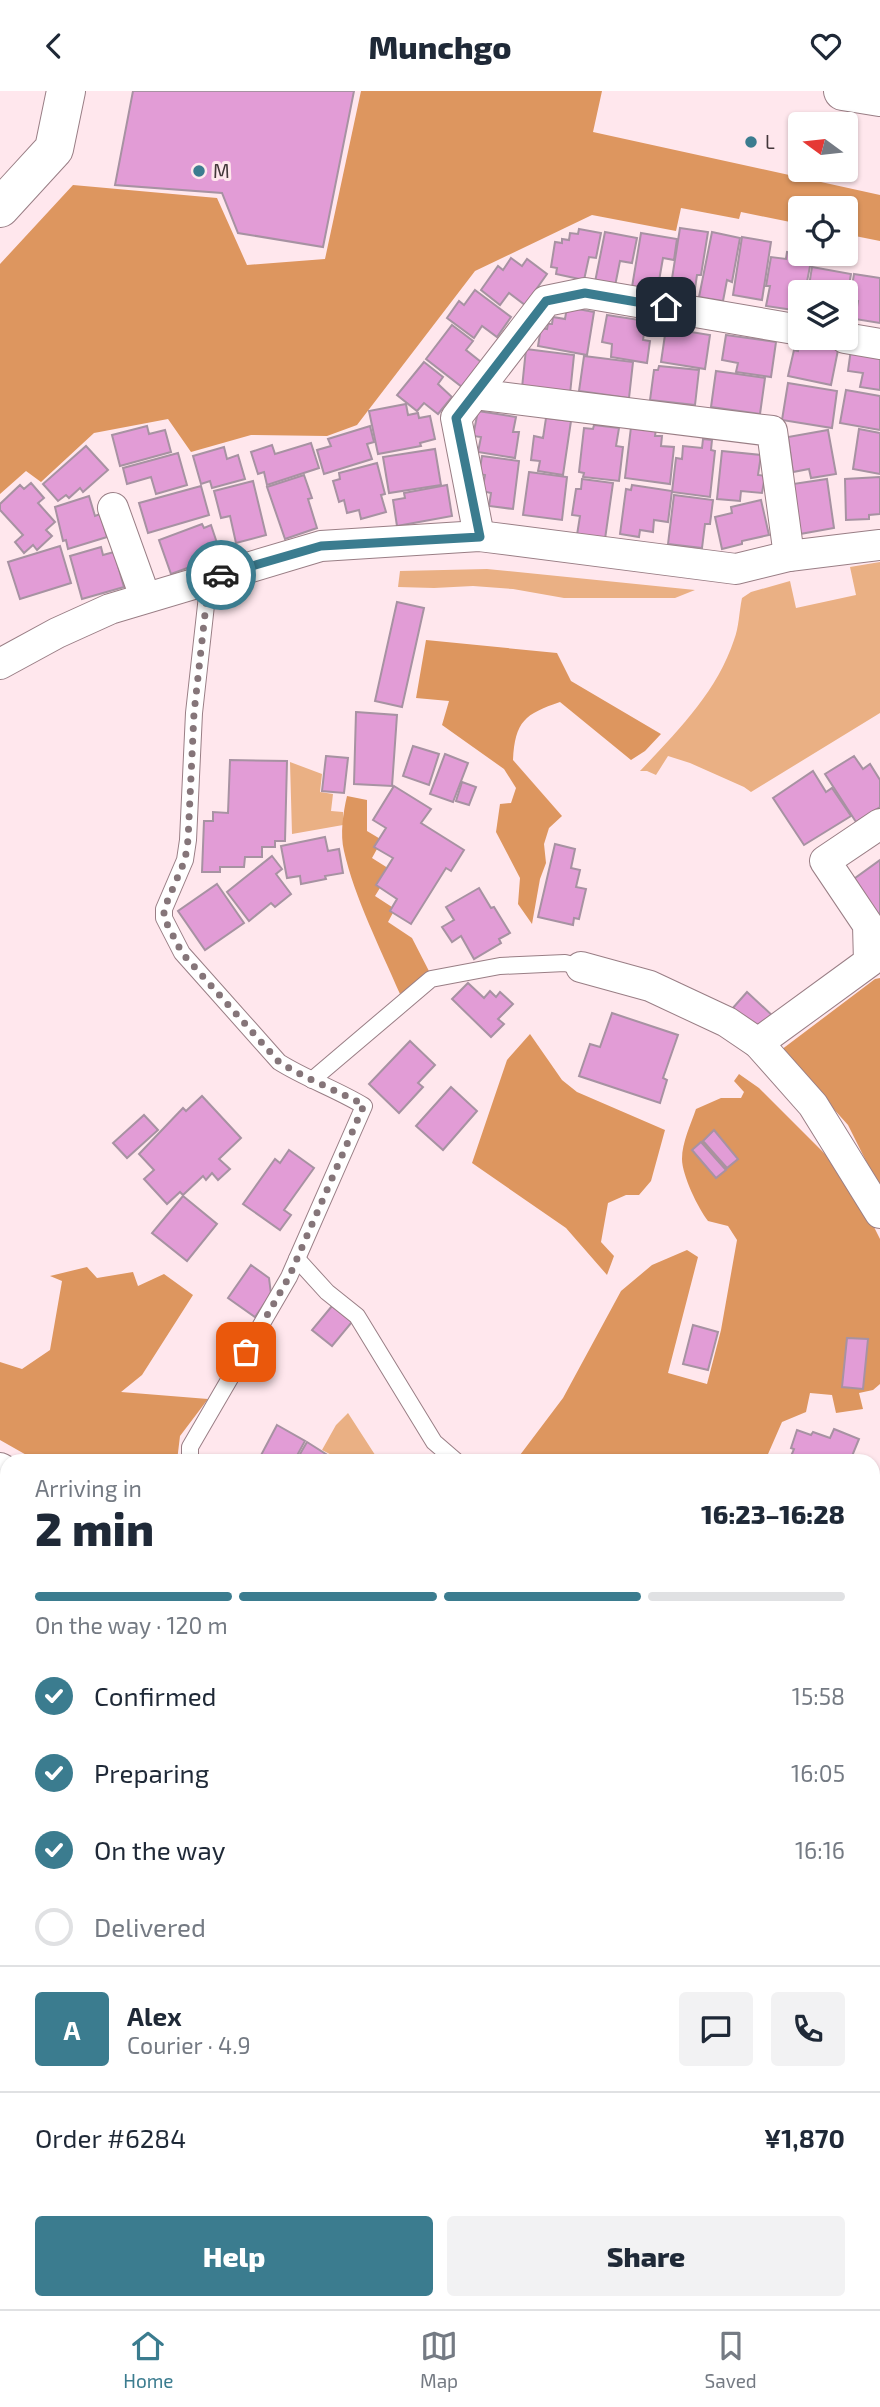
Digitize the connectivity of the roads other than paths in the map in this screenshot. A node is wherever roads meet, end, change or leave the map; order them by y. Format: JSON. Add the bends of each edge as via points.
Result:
{"nodes":[{"id":1,"x":66,"y":91,"type":"edge"},
{"id":2,"x":842,"y":91,"type":"edge"},
{"id":3,"x":880,"y":97,"type":"edge"},
{"id":4,"x":0,"y":208,"type":"edge"},
{"id":5,"x":788,"y":328,"type":"edge"},
{"id":6,"x":858,"y":340,"type":"edge"},
{"id":7,"x":880,"y":344,"type":"edge"},
{"id":8,"x":475,"y":394,"type":"junction"},
{"id":9,"x":113,"y":508,"type":"dead end"},
{"id":10,"x":480,"y":537,"type":"junction"},
{"id":11,"x":880,"y":545,"type":"edge"},
{"id":12,"x":789,"y":556,"type":"junction"},
{"id":13,"x":209,"y":578,"type":"junction"},
{"id":14,"x":145,"y":597,"type":"junction"},
{"id":15,"x":0,"y":663,"type":"edge"},
{"id":16,"x":880,"y":824,"type":"edge"},
{"id":17,"x":581,"y":967,"type":"joint"},
{"id":18,"x":758,"y":1043,"type":"junction"},
{"id":19,"x":312,"y":1080,"type":"junction"},
{"id":20,"x":880,"y":1213,"type":"edge"},
{"id":21,"x":297,"y":1259,"type":"junction"},
{"id":22,"x":190,"y":1454,"type":"edge"},
{"id":23,"x":448,"y":1454,"type":"edge"}],
"edges":[{"from":1,"to":4,"type":"street","via":[[54,149]]},
{"from":2,"to":3,"type":"street"},
{"from":5,"to":8,"type":"street","via":[[585,293],[546,301]]},
{"from":6,"to":7,"type":"street"},
{"from":8,"to":10,"type":"street","via":[[456,418]]},
{"from":8,"to":12,"type":"street","via":[[772,431]]},
{"from":9,"to":14,"type":"street"},
{"from":10,"to":12,"type":"street","via":[[736,569]]},
{"from":10,"to":13,"type":"street","via":[[321,546]]},
{"from":11,"to":12,"type":"street"},
{"from":13,"to":14,"type":"street"},
{"from":13,"to":19,"type":"lane","via":[[194,713],[188,840],[164,918],[182,953],[279,1062]]},
{"from":14,"to":15,"type":"street","via":[[68,628]]},
{"from":16,"to":18,"type":"street","via":[[825,861],[868,925],[869,962]]},
{"from":17,"to":18,"type":"street","via":[[650,986]]},
{"from":17,"to":19,"type":"lane","via":[[565,963],[500,966],[431,979]]},
{"from":18,"to":20,"type":"street","via":[[813,1105]]},
{"from":19,"to":21,"type":"lane","via":[[364,1105]]},
{"from":21,"to":22,"type":"lane"},
{"from":21,"to":23,"type":"lane","via":[[357,1316],[434,1442]]}]}
